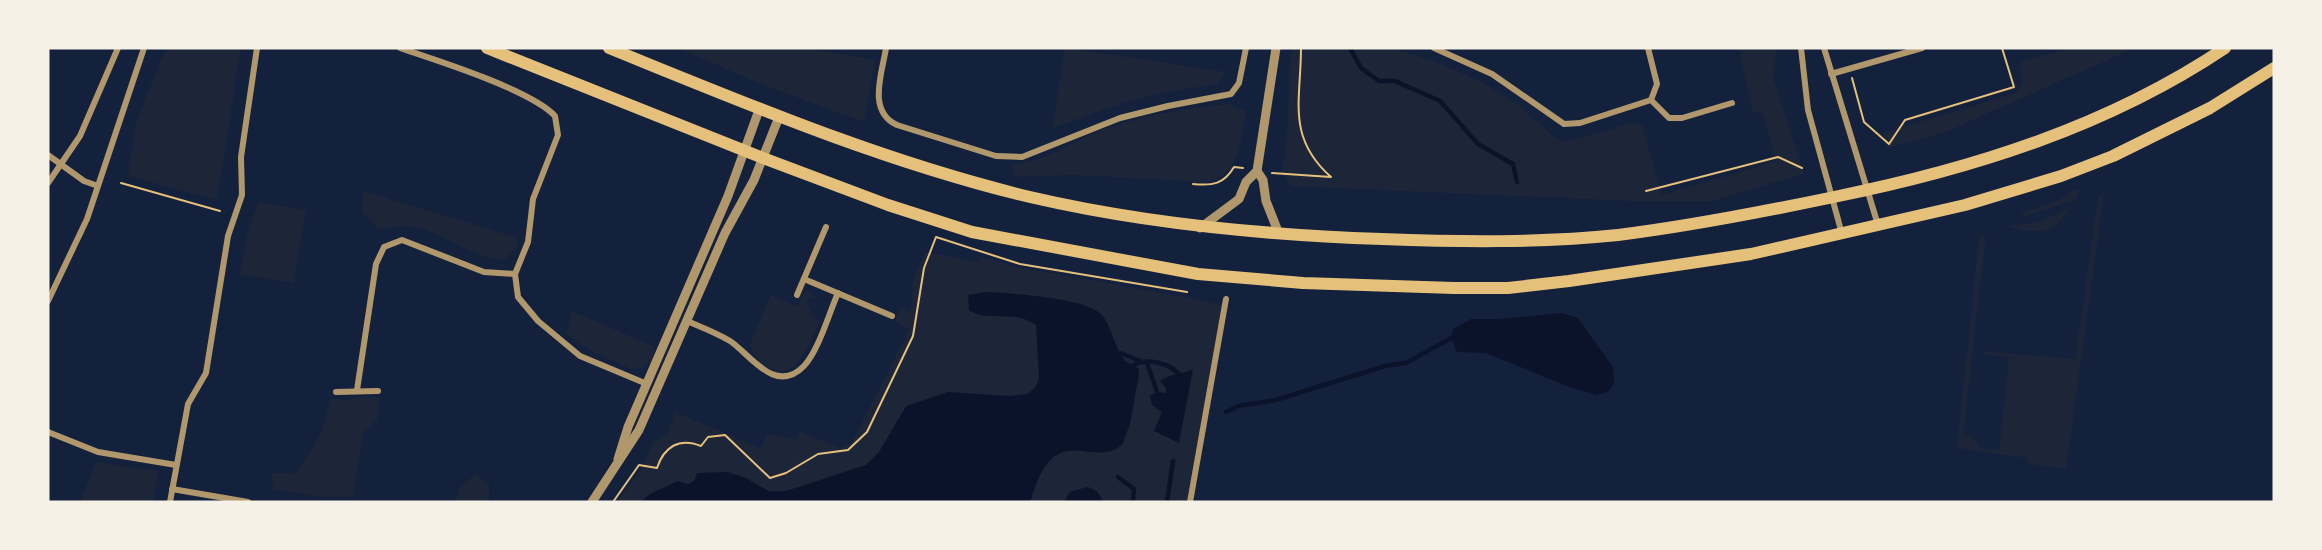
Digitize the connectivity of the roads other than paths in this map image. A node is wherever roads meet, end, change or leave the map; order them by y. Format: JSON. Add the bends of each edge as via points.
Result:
{"nodes":[{"id":1,"x":118,"y":48,"type":"edge"},
{"id":2,"x":144,"y":48,"type":"edge"},
{"id":3,"x":257,"y":48,"type":"edge"},
{"id":4,"x":400,"y":48,"type":"edge"},
{"id":5,"x":487,"y":48,"type":"edge"},
{"id":6,"x":609,"y":48,"type":"edge"},
{"id":7,"x":886,"y":48,"type":"edge"},
{"id":8,"x":1246,"y":48,"type":"edge"},
{"id":9,"x":1276,"y":48,"type":"edge"},
{"id":10,"x":1434,"y":48,"type":"edge"},
{"id":11,"x":1648,"y":48,"type":"edge"},
{"id":12,"x":1801,"y":48,"type":"edge"},
{"id":13,"x":1824,"y":48,"type":"edge"},
{"id":14,"x":1922,"y":48,"type":"edge"},
{"id":15,"x":2225,"y":48,"type":"edge"},
{"id":16,"x":2274,"y":68,"type":"edge"},
{"id":17,"x":1831,"y":74,"type":"junction"},
{"id":18,"x":1651,"y":100,"type":"junction"},
{"id":19,"x":1732,"y":103,"type":"dead end"},
{"id":20,"x":759,"y":110,"type":"junction"},
{"id":21,"x":779,"y":117,"type":"junction"},
{"id":22,"x":744,"y":150,"type":"junction"},
{"id":23,"x":48,"y":155,"type":"edge"},
{"id":24,"x":763,"y":158,"type":"junction"},
{"id":25,"x":62,"y":164,"type":"junction"},
{"id":26,"x":1257,"y":171,"type":"junction"},
{"id":27,"x":48,"y":183,"type":"edge"},
{"id":28,"x":98,"y":186,"type":"junction"},
{"id":29,"x":1868,"y":192,"type":"junction"},
{"id":30,"x":1833,"y":198,"type":"junction"},
{"id":31,"x":1878,"y":226,"type":"junction"},
{"id":32,"x":826,"y":227,"type":"dead end"},
{"id":33,"x":1200,"y":228,"type":"junction"},
{"id":34,"x":1279,"y":234,"type":"junction"},
{"id":35,"x":1842,"y":235,"type":"junction"},
{"id":36,"x":515,"y":274,"type":"junction"},
{"id":37,"x":804,"y":279,"type":"junction"},
{"id":38,"x":838,"y":293,"type":"junction"},
{"id":39,"x":797,"y":295,"type":"dead end"},
{"id":40,"x":1226,"y":299,"type":"dead end"},
{"id":41,"x":48,"y":301,"type":"edge"},
{"id":42,"x":676,"y":316,"type":"junction"},
{"id":43,"x":892,"y":316,"type":"dead end"},
{"id":44,"x":687,"y":321,"type":"junction"},
{"id":45,"x":647,"y":384,"type":"junction"},
{"id":46,"x":658,"y":388,"type":"junction"},
{"id":47,"x":357,"y":390,"type":"junction"},
{"id":48,"x":378,"y":391,"type":"dead end"},
{"id":49,"x":336,"y":392,"type":"dead end"},
{"id":50,"x":48,"y":432,"type":"edge"},
{"id":51,"x":176,"y":465,"type":"junction"},
{"id":52,"x":613,"y":473,"type":"junction"},
{"id":53,"x":172,"y":489,"type":"junction"},
{"id":54,"x":170,"y":502,"type":"edge"},
{"id":55,"x":248,"y":502,"type":"edge"},
{"id":56,"x":592,"y":502,"type":"edge"},
{"id":57,"x":1190,"y":502,"type":"edge"}],
"edges":[{"from":1,"to":25,"type":"street","via":[[92,112]]},
{"from":2,"to":28,"type":"street"},
{"from":3,"to":51,"type":"street","via":[[241,157],[242,195],[225,250],[206,373],[188,404]]},
{"from":4,"to":36,"type":"street","via":[[509,90],[542,105],[555,116],[558,135],[533,199],[528,242]]},
{"from":5,"to":22,"type":"highway"},
{"from":6,"to":20,"type":"highway"},
{"from":7,"to":8,"type":"street","via":[[879,102],[885,118],[996,156],[1014,158],[1143,111],[1231,94],[1239,83]]},
{"from":9,"to":26,"type":"street"},
{"from":10,"to":18,"type":"street","via":[[1492,74],[1564,124],[1580,123]]},
{"from":11,"to":18,"type":"street","via":[[1658,84]]},
{"from":12,"to":30,"type":"street","via":[[1808,110]]},
{"from":13,"to":17,"type":"street"},
{"from":14,"to":17,"type":"street"},
{"from":15,"to":29,"type":"highway","via":[[2165,86],[2062,134]]},
{"from":16,"to":31,"type":"highway","via":[[2210,108],[2113,156],[2002,194]]},
{"from":17,"to":29,"type":"street"},
{"from":18,"to":19,"type":"street","via":[[1665,115],[1675,119]]},
{"from":20,"to":21,"type":"highway"},
{"from":20,"to":22,"type":"street"},
{"from":21,"to":24,"type":"street"},
{"from":21,"to":33,"type":"highway","via":[[940,174],[1043,200]]},
{"from":22,"to":24,"type":"highway"},
{"from":22,"to":42,"type":"street"},
{"from":23,"to":25,"type":"street"},
{"from":24,"to":35,"type":"highway","via":[[972,232],[1166,269],[1303,283],[1508,288],[1688,264]]},
{"from":24,"to":44,"type":"street"},
{"from":25,"to":27,"type":"street"},
{"from":25,"to":28,"type":"street","via":[[84,181]]},
{"from":26,"to":33,"type":"street","via":[[1246,182],[1239,199]]},
{"from":26,"to":34,"type":"street"},
{"from":28,"to":41,"type":"street"},
{"from":29,"to":30,"type":"highway"},
{"from":29,"to":31,"type":"street"},
{"from":30,"to":34,"type":"highway","via":[[1721,220],[1617,235],[1529,242]]},
{"from":30,"to":35,"type":"street"},
{"from":31,"to":35,"type":"highway"},
{"from":32,"to":37,"type":"street"},
{"from":33,"to":34,"type":"highway"},
{"from":36,"to":45,"type":"street","via":[[524,307],[562,342],[580,356]]},
{"from":36,"to":47,"type":"street","via":[[484,272],[407,240],[390,242],[376,264]]},
{"from":37,"to":38,"type":"street"},
{"from":37,"to":39,"type":"street"},
{"from":38,"to":43,"type":"street"},
{"from":38,"to":44,"type":"street","via":[[809,360],[791,374],[776,374],[754,365],[731,341]]},
{"from":40,"to":57,"type":"street"},
{"from":42,"to":44,"type":"street"},
{"from":42,"to":45,"type":"street"},
{"from":44,"to":46,"type":"street"},
{"from":45,"to":46,"type":"street"},
{"from":45,"to":52,"type":"street"},
{"from":46,"to":52,"type":"street"},
{"from":47,"to":48,"type":"street"},
{"from":47,"to":49,"type":"street"},
{"from":50,"to":51,"type":"street","via":[[98,452]]},
{"from":51,"to":53,"type":"street"},
{"from":52,"to":56,"type":"street"},
{"from":53,"to":54,"type":"street"},
{"from":53,"to":55,"type":"street"}]}
